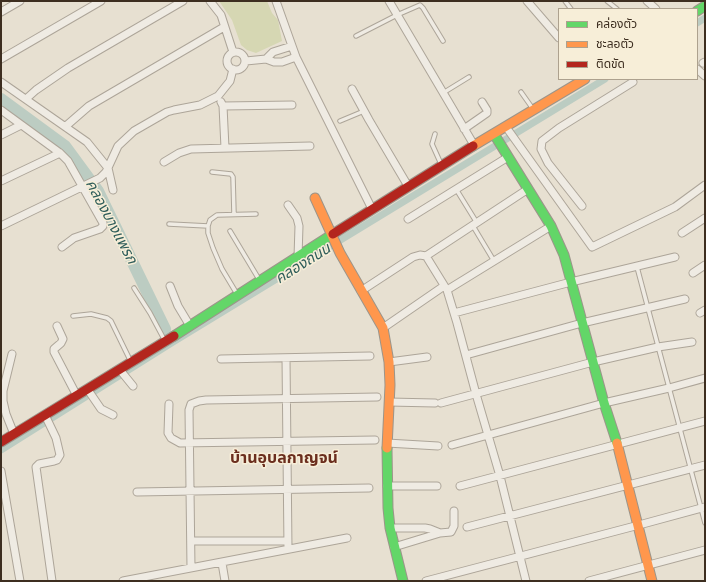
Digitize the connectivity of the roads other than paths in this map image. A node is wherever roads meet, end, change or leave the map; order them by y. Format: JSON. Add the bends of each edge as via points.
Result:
{"nodes":[{"id":1,"x":20,"y":1,"type":"edge"},
{"id":2,"x":100,"y":1,"type":"edge"},
{"id":3,"x":183,"y":1,"type":"edge"},
{"id":4,"x":210,"y":1,"type":"edge"},
{"id":5,"x":276,"y":1,"type":"edge"},
{"id":6,"x":388,"y":1,"type":"edge"},
{"id":7,"x":527,"y":1,"type":"edge"},
{"id":8,"x":607,"y":1,"type":"edge"},
{"id":9,"x":647,"y":1,"type":"edge"},
{"id":10,"x":616,"y":8,"type":"edge"},
{"id":11,"x":655,"y":8,"type":"edge"},
{"id":12,"x":1,"y":12,"type":"edge"},
{"id":13,"x":397,"y":15,"type":"junction"},
{"id":14,"x":224,"y":27,"type":"junction"},
{"id":15,"x":356,"y":36,"type":"dead end"},
{"id":16,"x":558,"y":37,"type":"edge"},
{"id":17,"x":443,"y":41,"type":"dead end"},
{"id":18,"x":292,"y":46,"type":"junction"},
{"id":19,"x":233,"y":52,"type":"junction"},
{"id":20,"x":296,"y":57,"type":"junction"},
{"id":21,"x":1,"y":59,"type":"edge"},
{"id":22,"x":266,"y":59,"type":"junction"},
{"id":23,"x":246,"y":61,"type":"junction"},
{"id":24,"x":233,"y":69,"type":"junction"},
{"id":25,"x":469,"y":77,"type":"dead end"},
{"id":26,"x":583,"y":80,"type":"edge"},
{"id":27,"x":633,"y":80,"type":"edge"},
{"id":28,"x":1,"y":82,"type":"edge"},
{"id":29,"x":352,"y":89,"type":"dead end"},
{"id":30,"x":522,"y":92,"type":"dead end"},
{"id":31,"x":443,"y":93,"type":"junction"},
{"id":32,"x":218,"y":96,"type":"junction"},
{"id":33,"x":26,"y":99,"type":"junction"},
{"id":34,"x":482,"y":102,"type":"dead end"},
{"id":35,"x":292,"y":105,"type":"dead end"},
{"id":36,"x":223,"y":106,"type":"junction"},
{"id":37,"x":1,"y":110,"type":"edge"},
{"id":38,"x":534,"y":110,"type":"junction"},
{"id":39,"x":364,"y":111,"type":"junction"},
{"id":40,"x":340,"y":121,"type":"dead end"},
{"id":41,"x":21,"y":125,"type":"junction"},
{"id":42,"x":66,"y":126,"type":"junction"},
{"id":43,"x":506,"y":127,"type":"junction"},
{"id":44,"x":464,"y":129,"type":"junction"},
{"id":45,"x":435,"y":134,"type":"dead end"},
{"id":46,"x":1,"y":135,"type":"edge"},
{"id":47,"x":495,"y":136,"type":"junction"},
{"id":48,"x":474,"y":145,"type":"junction"},
{"id":49,"x":310,"y":146,"type":"dead end"},
{"id":50,"x":225,"y":148,"type":"junction"},
{"id":51,"x":60,"y":153,"type":"junction"},
{"id":52,"x":507,"y":155,"type":"junction"},
{"id":53,"x":164,"y":162,"type":"dead end"},
{"id":54,"x":442,"y":165,"type":"junction"},
{"id":55,"x":108,"y":168,"type":"junction"},
{"id":56,"x":212,"y":172,"type":"dead end"},
{"id":57,"x":1,"y":181,"type":"edge"},
{"id":58,"x":85,"y":185,"type":"junction"},
{"id":59,"x":705,"y":185,"type":"edge"},
{"id":60,"x":408,"y":186,"type":"junction"},
{"id":61,"x":456,"y":189,"type":"junction"},
{"id":62,"x":113,"y":190,"type":"dead end"},
{"id":63,"x":528,"y":190,"type":"junction"},
{"id":64,"x":315,"y":198,"type":"dead end"},
{"id":65,"x":288,"y":205,"type":"dead end"},
{"id":66,"x":582,"y":206,"type":"dead end"},
{"id":67,"x":372,"y":209,"type":"junction"},
{"id":68,"x":234,"y":214,"type":"junction"},
{"id":69,"x":256,"y":214,"type":"dead end"},
{"id":70,"x":408,"y":219,"type":"dead end"},
{"id":71,"x":704,"y":222,"type":"edge"},
{"id":72,"x":168,"y":224,"type":"dead end"},
{"id":73,"x":475,"y":225,"type":"junction"},
{"id":74,"x":1,"y":226,"type":"edge"},
{"id":75,"x":208,"y":226,"type":"junction"},
{"id":76,"x":551,"y":226,"type":"junction"},
{"id":77,"x":230,"y":231,"type":"dead end"},
{"id":78,"x":682,"y":233,"type":"dead end"},
{"id":79,"x":333,"y":238,"type":"junction"},
{"id":80,"x":62,"y":247,"type":"dead end"},
{"id":81,"x":426,"y":256,"type":"junction"},
{"id":82,"x":298,"y":257,"type":"junction"},
{"id":83,"x":675,"y":257,"type":"dead end"},
{"id":84,"x":494,"y":261,"type":"junction"},
{"id":85,"x":705,"y":265,"type":"edge"},
{"id":86,"x":637,"y":267,"type":"junction"},
{"id":87,"x":693,"y":273,"type":"dead end"},
{"id":88,"x":260,"y":281,"type":"junction"},
{"id":89,"x":571,"y":282,"type":"junction"},
{"id":90,"x":170,"y":286,"type":"dead end"},
{"id":91,"x":134,"y":288,"type":"dead end"},
{"id":92,"x":446,"y":288,"type":"junction"},
{"id":93,"x":361,"y":291,"type":"junction"},
{"id":94,"x":238,"y":295,"type":"junction"},
{"id":95,"x":686,"y":299,"type":"dead end"},
{"id":96,"x":648,"y":308,"type":"junction"},
{"id":97,"x":454,"y":313,"type":"junction"},
{"id":98,"x":74,"y":316,"type":"dead end"},
{"id":99,"x":582,"y":323,"type":"junction"},
{"id":100,"x":57,"y":326,"type":"dead end"},
{"id":101,"x":190,"y":326,"type":"junction"},
{"id":102,"x":383,"y":328,"type":"junction"},
{"id":103,"x":165,"y":342,"type":"junction"},
{"id":104,"x":692,"y":342,"type":"dead end"},
{"id":105,"x":658,"y":347,"type":"junction"},
{"id":106,"x":12,"y":354,"type":"dead end"},
{"id":107,"x":466,"y":354,"type":"junction"},
{"id":108,"x":370,"y":356,"type":"dead end"},
{"id":109,"x":427,"y":357,"type":"dead end"},
{"id":110,"x":286,"y":358,"type":"junction"},
{"id":111,"x":221,"y":359,"type":"dead end"},
{"id":112,"x":389,"y":362,"type":"junction"},
{"id":113,"x":593,"y":362,"type":"junction"},
{"id":114,"x":131,"y":363,"type":"junction"},
{"id":115,"x":122,"y":372,"type":"junction"},
{"id":116,"x":705,"y":378,"type":"edge"},
{"id":117,"x":131,"y":384,"type":"dead end"},
{"id":118,"x":669,"y":388,"type":"junction"},
{"id":119,"x":89,"y":391,"type":"junction"},
{"id":120,"x":476,"y":394,"type":"junction"},
{"id":121,"x":77,"y":396,"type":"junction"},
{"id":122,"x":377,"y":397,"type":"dead end"},
{"id":123,"x":286,"y":399,"type":"junction"},
{"id":124,"x":389,"y":402,"type":"junction"},
{"id":125,"x":604,"y":403,"type":"junction"},
{"id":126,"x":169,"y":404,"type":"dead end"},
{"id":127,"x":113,"y":415,"type":"dead end"},
{"id":128,"x":46,"y":418,"type":"junction"},
{"id":129,"x":705,"y":421,"type":"edge"},
{"id":130,"x":680,"y":428,"type":"junction"},
{"id":131,"x":14,"y":434,"type":"junction"},
{"id":132,"x":489,"y":435,"type":"junction"},
{"id":133,"x":287,"y":440,"type":"junction"},
{"id":134,"x":375,"y":440,"type":"dead end"},
{"id":135,"x":1,"y":442,"type":"edge"},
{"id":136,"x":190,"y":443,"type":"junction"},
{"id":137,"x":387,"y":443,"type":"junction"},
{"id":138,"x":617,"y":444,"type":"junction"},
{"id":139,"x":438,"y":446,"type":"dead end"},
{"id":140,"x":452,"y":446,"type":"dead end"},
{"id":141,"x":705,"y":465,"type":"edge"},
{"id":142,"x":690,"y":469,"type":"junction"},
{"id":143,"x":1,"y":471,"type":"edge"},
{"id":144,"x":500,"y":476,"type":"junction"},
{"id":145,"x":2,"y":481,"type":"edge"},
{"id":146,"x":628,"y":485,"type":"junction"},
{"id":147,"x":387,"y":486,"type":"junction"},
{"id":148,"x":436,"y":486,"type":"dead end"},
{"id":149,"x":460,"y":486,"type":"dead end"},
{"id":150,"x":369,"y":488,"type":"dead end"},
{"id":151,"x":288,"y":490,"type":"junction"},
{"id":152,"x":191,"y":491,"type":"junction"},
{"id":153,"x":137,"y":492,"type":"dead end"},
{"id":154,"x":703,"y":507,"type":"edge"},
{"id":155,"x":454,"y":511,"type":"dead end"},
{"id":156,"x":510,"y":515,"type":"junction"},
{"id":157,"x":705,"y":523,"type":"edge"},
{"id":158,"x":639,"y":525,"type":"junction"},
{"id":159,"x":466,"y":527,"type":"dead end"},
{"id":160,"x":390,"y":528,"type":"junction"},
{"id":161,"x":440,"y":533,"type":"junction"},
{"id":162,"x":348,"y":538,"type":"dead end"},
{"id":163,"x":191,"y":541,"type":"junction"},
{"id":164,"x":288,"y":541,"type":"junction"},
{"id":165,"x":394,"y":547,"type":"junction"},
{"id":166,"x":288,"y":549,"type":"junction"},
{"id":167,"x":705,"y":550,"type":"edge"},
{"id":168,"x":520,"y":556,"type":"junction"},
{"id":169,"x":222,"y":563,"type":"junction"},
{"id":170,"x":648,"y":566,"type":"junction"},
{"id":171,"x":191,"y":568,"type":"junction"},
{"id":172,"x":20,"y":581,"type":"edge"},
{"id":173,"x":52,"y":581,"type":"edge"},
{"id":174,"x":123,"y":581,"type":"edge"},
{"id":175,"x":225,"y":581,"type":"edge"},
{"id":176,"x":403,"y":581,"type":"edge"},
{"id":177,"x":426,"y":581,"type":"edge"},
{"id":178,"x":526,"y":581,"type":"edge"},
{"id":179,"x":589,"y":581,"type":"edge"},
{"id":180,"x":652,"y":581,"type":"edge"}],
"edges":[{"from":1,"to":12,"type":"street"},
{"from":2,"to":21,"type":"street"},
{"from":3,"to":33,"type":"street","via":[[68,68]]},
{"from":4,"to":14,"type":"street","via":[[220,15]]},
{"from":5,"to":18,"type":"street"},
{"from":6,"to":13,"type":"street"},
{"from":7,"to":16,"type":"street"},
{"from":8,"to":10,"type":"lane"},
{"from":9,"to":11,"type":"street"},
{"from":13,"to":15,"type":"lane"},
{"from":13,"to":17,"type":"lane","via":[[420,5]]},
{"from":13,"to":31,"type":"street"},
{"from":14,"to":19,"type":"street"},
{"from":14,"to":42,"type":"street","via":[[89,106]]},
{"from":18,"to":20,"type":"street"},
{"from":18,"to":22,"type":"street","via":[[272,52]]},
{"from":19,"to":23,"type":"street","via":[[243,55]]},
{"from":19,"to":24,"type":"street","via":[[228,57],[228,64]]},
{"from":20,"to":22,"type":"street","via":[[282,62]]},
{"from":20,"to":67,"type":"street"},
{"from":22,"to":23,"type":"street"},
{"from":23,"to":24,"type":"street","via":[[240,70]]},
{"from":24,"to":32,"type":"street","via":[[230,81]]},
{"from":25,"to":31,"type":"lane"},
{"from":26,"to":38,"type":"street"},
{"from":27,"to":66,"type":"street","via":[[542,141],[541,149],[548,163]]},
{"from":28,"to":33,"type":"street"},
{"from":29,"to":39,"type":"street"},
{"from":30,"to":38,"type":"lane"},
{"from":31,"to":44,"type":"street"},
{"from":32,"to":36,"type":"street"},
{"from":32,"to":55,"type":"street","via":[[200,105],[167,112],[134,131],[118,146]]},
{"from":33,"to":42,"type":"street"},
{"from":34,"to":44,"type":"street","via":[[487,114]]},
{"from":35,"to":36,"type":"street"},
{"from":36,"to":50,"type":"street"},
{"from":37,"to":41,"type":"street"},
{"from":38,"to":43,"type":"street"},
{"from":39,"to":40,"type":"lane"},
{"from":39,"to":60,"type":"street"},
{"from":41,"to":46,"type":"street"},
{"from":41,"to":51,"type":"street"},
{"from":42,"to":55,"type":"street","via":[[92,146]]},
{"from":43,"to":47,"type":"street"},
{"from":43,"to":59,"type":"street","via":[[592,247],[675,207]]},
{"from":44,"to":48,"type":"street"},
{"from":45,"to":54,"type":"lane","via":[[432,144]]},
{"from":47,"to":48,"type":"street"},
{"from":47,"to":52,"type":"street"},
{"from":48,"to":54,"type":"street"},
{"from":49,"to":50,"type":"street"},
{"from":50,"to":53,"type":"street","via":[[185,150]]},
{"from":51,"to":57,"type":"street"},
{"from":51,"to":58,"type":"street"},
{"from":52,"to":61,"type":"street"},
{"from":52,"to":63,"type":"street"},
{"from":54,"to":60,"type":"street"},
{"from":55,"to":58,"type":"street","via":[[100,178]]},
{"from":55,"to":62,"type":"street"},
{"from":56,"to":68,"type":"lane","via":[[231,174]]},
{"from":58,"to":74,"type":"street"},
{"from":58,"to":80,"type":"street","via":[[103,226],[97,231],[70,240]]},
{"from":60,"to":67,"type":"street"},
{"from":61,"to":70,"type":"street"},
{"from":61,"to":73,"type":"lane"},
{"from":63,"to":73,"type":"street"},
{"from":63,"to":76,"type":"street"},
{"from":64,"to":79,"type":"street"},
{"from":65,"to":82,"type":"street","via":[[299,226]]},
{"from":67,"to":79,"type":"street"},
{"from":68,"to":69,"type":"lane"},
{"from":68,"to":75,"type":"lane","via":[[217,215],[210,220]]},
{"from":71,"to":78,"type":"street"},
{"from":72,"to":75,"type":"lane"},
{"from":73,"to":81,"type":"street"},
{"from":73,"to":84,"type":"lane"},
{"from":75,"to":94,"type":"lane","via":[[208,233],[222,269]]},
{"from":76,"to":84,"type":"street"},
{"from":76,"to":89,"type":"street","via":[[564,256]]},
{"from":77,"to":88,"type":"lane"},
{"from":79,"to":82,"type":"street"},
{"from":79,"to":93,"type":"street"},
{"from":81,"to":92,"type":"street"},
{"from":81,"to":93,"type":"street","via":[[413,257]]},
{"from":82,"to":88,"type":"street"},
{"from":83,"to":86,"type":"street"},
{"from":84,"to":92,"type":"street"},
{"from":85,"to":87,"type":"street"},
{"from":86,"to":89,"type":"street"},
{"from":86,"to":96,"type":"lane"},
{"from":88,"to":94,"type":"street"},
{"from":89,"to":97,"type":"street"},
{"from":89,"to":99,"type":"street"},
{"from":90,"to":101,"type":"street"},
{"from":91,"to":103,"type":"lane"},
{"from":92,"to":97,"type":"street"},
{"from":92,"to":102,"type":"street"},
{"from":93,"to":102,"type":"street"},
{"from":94,"to":101,"type":"street"},
{"from":95,"to":96,"type":"street"},
{"from":96,"to":99,"type":"street"},
{"from":96,"to":105,"type":"lane"},
{"from":97,"to":107,"type":"street"},
{"from":98,"to":114,"type":"lane","via":[[91,314],[111,321]]},
{"from":99,"to":107,"type":"street"},
{"from":99,"to":113,"type":"street"},
{"from":100,"to":121,"type":"street","via":[[63,339],[54,352]]},
{"from":101,"to":103,"type":"street"},
{"from":102,"to":112,"type":"street"},
{"from":103,"to":114,"type":"street"},
{"from":104,"to":105,"type":"street"},
{"from":105,"to":113,"type":"street"},
{"from":105,"to":118,"type":"lane"},
{"from":106,"to":131,"type":"street","via":[[3,391],[3,402]]},
{"from":107,"to":120,"type":"street"},
{"from":108,"to":110,"type":"street"},
{"from":109,"to":112,"type":"street"},
{"from":110,"to":111,"type":"street"},
{"from":110,"to":123,"type":"street"},
{"from":112,"to":124,"type":"street"},
{"from":113,"to":120,"type":"street"},
{"from":113,"to":125,"type":"street"},
{"from":114,"to":115,"type":"street"},
{"from":115,"to":117,"type":"street"},
{"from":115,"to":119,"type":"street"},
{"from":116,"to":118,"type":"street"},
{"from":118,"to":125,"type":"street"},
{"from":118,"to":130,"type":"lane"},
{"from":119,"to":121,"type":"street"},
{"from":119,"to":127,"type":"street","via":[[101,409]]},
{"from":120,"to":124,"type":"street","via":[[438,403]]},
{"from":120,"to":132,"type":"street"},
{"from":121,"to":128,"type":"street"},
{"from":122,"to":123,"type":"street"},
{"from":123,"to":133,"type":"street"},
{"from":123,"to":136,"type":"street","via":[[194,402],[189,410]]},
{"from":124,"to":137,"type":"street"},
{"from":125,"to":132,"type":"street"},
{"from":125,"to":138,"type":"street"},
{"from":126,"to":136,"type":"street","via":[[168,433],[180,443]]},
{"from":128,"to":131,"type":"street"},
{"from":128,"to":173,"type":"street","via":[[54,431],[59,458],[37,464],[36,467]]},
{"from":129,"to":130,"type":"street"},
{"from":130,"to":138,"type":"street"},
{"from":130,"to":142,"type":"lane"},
{"from":131,"to":135,"type":"street"},
{"from":132,"to":140,"type":"street"},
{"from":132,"to":144,"type":"street"},
{"from":133,"to":134,"type":"street"},
{"from":133,"to":136,"type":"street"},
{"from":133,"to":151,"type":"street"},
{"from":136,"to":152,"type":"street"},
{"from":137,"to":139,"type":"street"},
{"from":137,"to":147,"type":"street"},
{"from":138,"to":144,"type":"street"},
{"from":138,"to":146,"type":"street"},
{"from":141,"to":142,"type":"street"},
{"from":142,"to":146,"type":"street"},
{"from":142,"to":154,"type":"lane"},
{"from":143,"to":145,"type":"street"},
{"from":144,"to":149,"type":"street"},
{"from":144,"to":156,"type":"street"},
{"from":145,"to":172,"type":"street"},
{"from":146,"to":156,"type":"street"},
{"from":146,"to":158,"type":"street"},
{"from":147,"to":148,"type":"street"},
{"from":147,"to":160,"type":"street"},
{"from":150,"to":151,"type":"street"},
{"from":151,"to":152,"type":"street"},
{"from":151,"to":164,"type":"street"},
{"from":152,"to":153,"type":"street"},
{"from":152,"to":163,"type":"street"},
{"from":154,"to":157,"type":"lane"},
{"from":154,"to":158,"type":"street"},
{"from":155,"to":161,"type":"street","via":[[454,526],[451,532]]},
{"from":156,"to":159,"type":"street"},
{"from":156,"to":168,"type":"street"},
{"from":158,"to":168,"type":"street"},
{"from":158,"to":170,"type":"street"},
{"from":160,"to":161,"type":"street","via":[[425,528]]},
{"from":160,"to":165,"type":"street"},
{"from":161,"to":165,"type":"street"},
{"from":162,"to":166,"type":"street"},
{"from":163,"to":164,"type":"street"},
{"from":163,"to":171,"type":"street"},
{"from":164,"to":166,"type":"street"},
{"from":165,"to":176,"type":"street"},
{"from":166,"to":169,"type":"street"},
{"from":167,"to":170,"type":"street"},
{"from":168,"to":177,"type":"street"},
{"from":168,"to":178,"type":"street"},
{"from":169,"to":171,"type":"street"},
{"from":169,"to":175,"type":"street"},
{"from":170,"to":179,"type":"street"},
{"from":170,"to":180,"type":"street"},
{"from":171,"to":174,"type":"street"}]}
